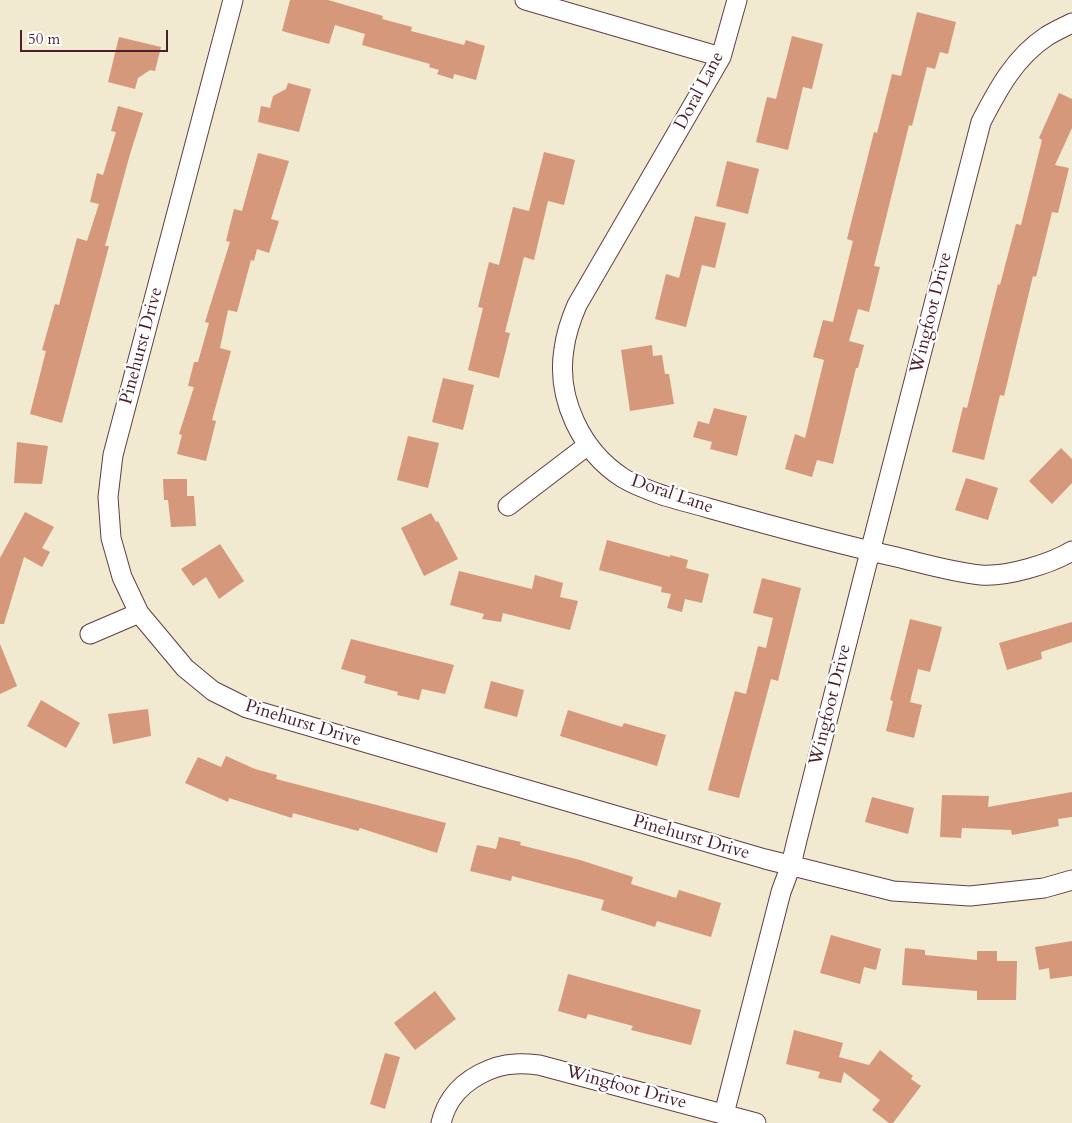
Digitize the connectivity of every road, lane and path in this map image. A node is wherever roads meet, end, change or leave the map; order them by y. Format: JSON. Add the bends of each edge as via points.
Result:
{"nodes":[{"id":1,"x":233,"y":0,"type":"edge"},
{"id":2,"x":525,"y":0,"type":"edge"},
{"id":3,"x":737,"y":0,"type":"edge"},
{"id":4,"x":1072,"y":23,"type":"edge"},
{"id":5,"x":721,"y":57,"type":"junction"},
{"id":6,"x":588,"y":445,"type":"junction"},
{"id":7,"x":508,"y":506,"type":"dead end"},
{"id":8,"x":870,"y":551,"type":"junction"},
{"id":9,"x":1072,"y":551,"type":"edge"},
{"id":10,"x":139,"y":613,"type":"junction"},
{"id":11,"x":90,"y":634,"type":"dead end"},
{"id":12,"x":791,"y":865,"type":"junction"},
{"id":13,"x":1072,"y":880,"type":"edge"},
{"id":14,"x":724,"y":1114,"type":"junction"},
{"id":15,"x":441,"y":1123,"type":"edge"},
{"id":16,"x":756,"y":1123,"type":"edge"}],
"edges":[{"from":1,"to":10,"type":"street","name":"Pinehurst Drive","via":[[113,455],[108,497],[111,538],[122,578]]},
{"from":2,"to":5,"type":"street"},
{"from":3,"to":5,"type":"street","name":"Doral Lane"},
{"from":4,"to":8,"type":"street","name":"Wingfoot Drive","via":[[1048,36],[1018,60],[981,122]]},
{"from":5,"to":6,"type":"street","name":"Doral Lane","via":[[577,304],[567,330],[562,370],[565,390],[577,428]]},
{"from":6,"to":7,"type":"street"},
{"from":6,"to":8,"type":"street","name":"Doral Lane","via":[[604,463],[643,489]]},
{"from":8,"to":9,"type":"street","name":"Doral Lane","via":[[983,575],[1037,566]]},
{"from":8,"to":12,"type":"street","name":"Wingfoot Drive"},
{"from":10,"to":11,"type":"street"},
{"from":10,"to":12,"type":"street","name":"Pinehurst Drive","via":[[185,668],[214,691],[247,708]]},
{"from":12,"to":13,"type":"street","name":"Pinehurst Drive","via":[[893,892],[970,896],[1044,888]]},
{"from":12,"to":14,"type":"street","name":"Wingfoot Drive","via":[[781,892]]},
{"from":14,"to":15,"type":"street","name":"Wingfoot Drive","via":[[539,1065],[514,1064],[493,1068],[463,1086],[452,1098]]},
{"from":14,"to":16,"type":"street"}]}
